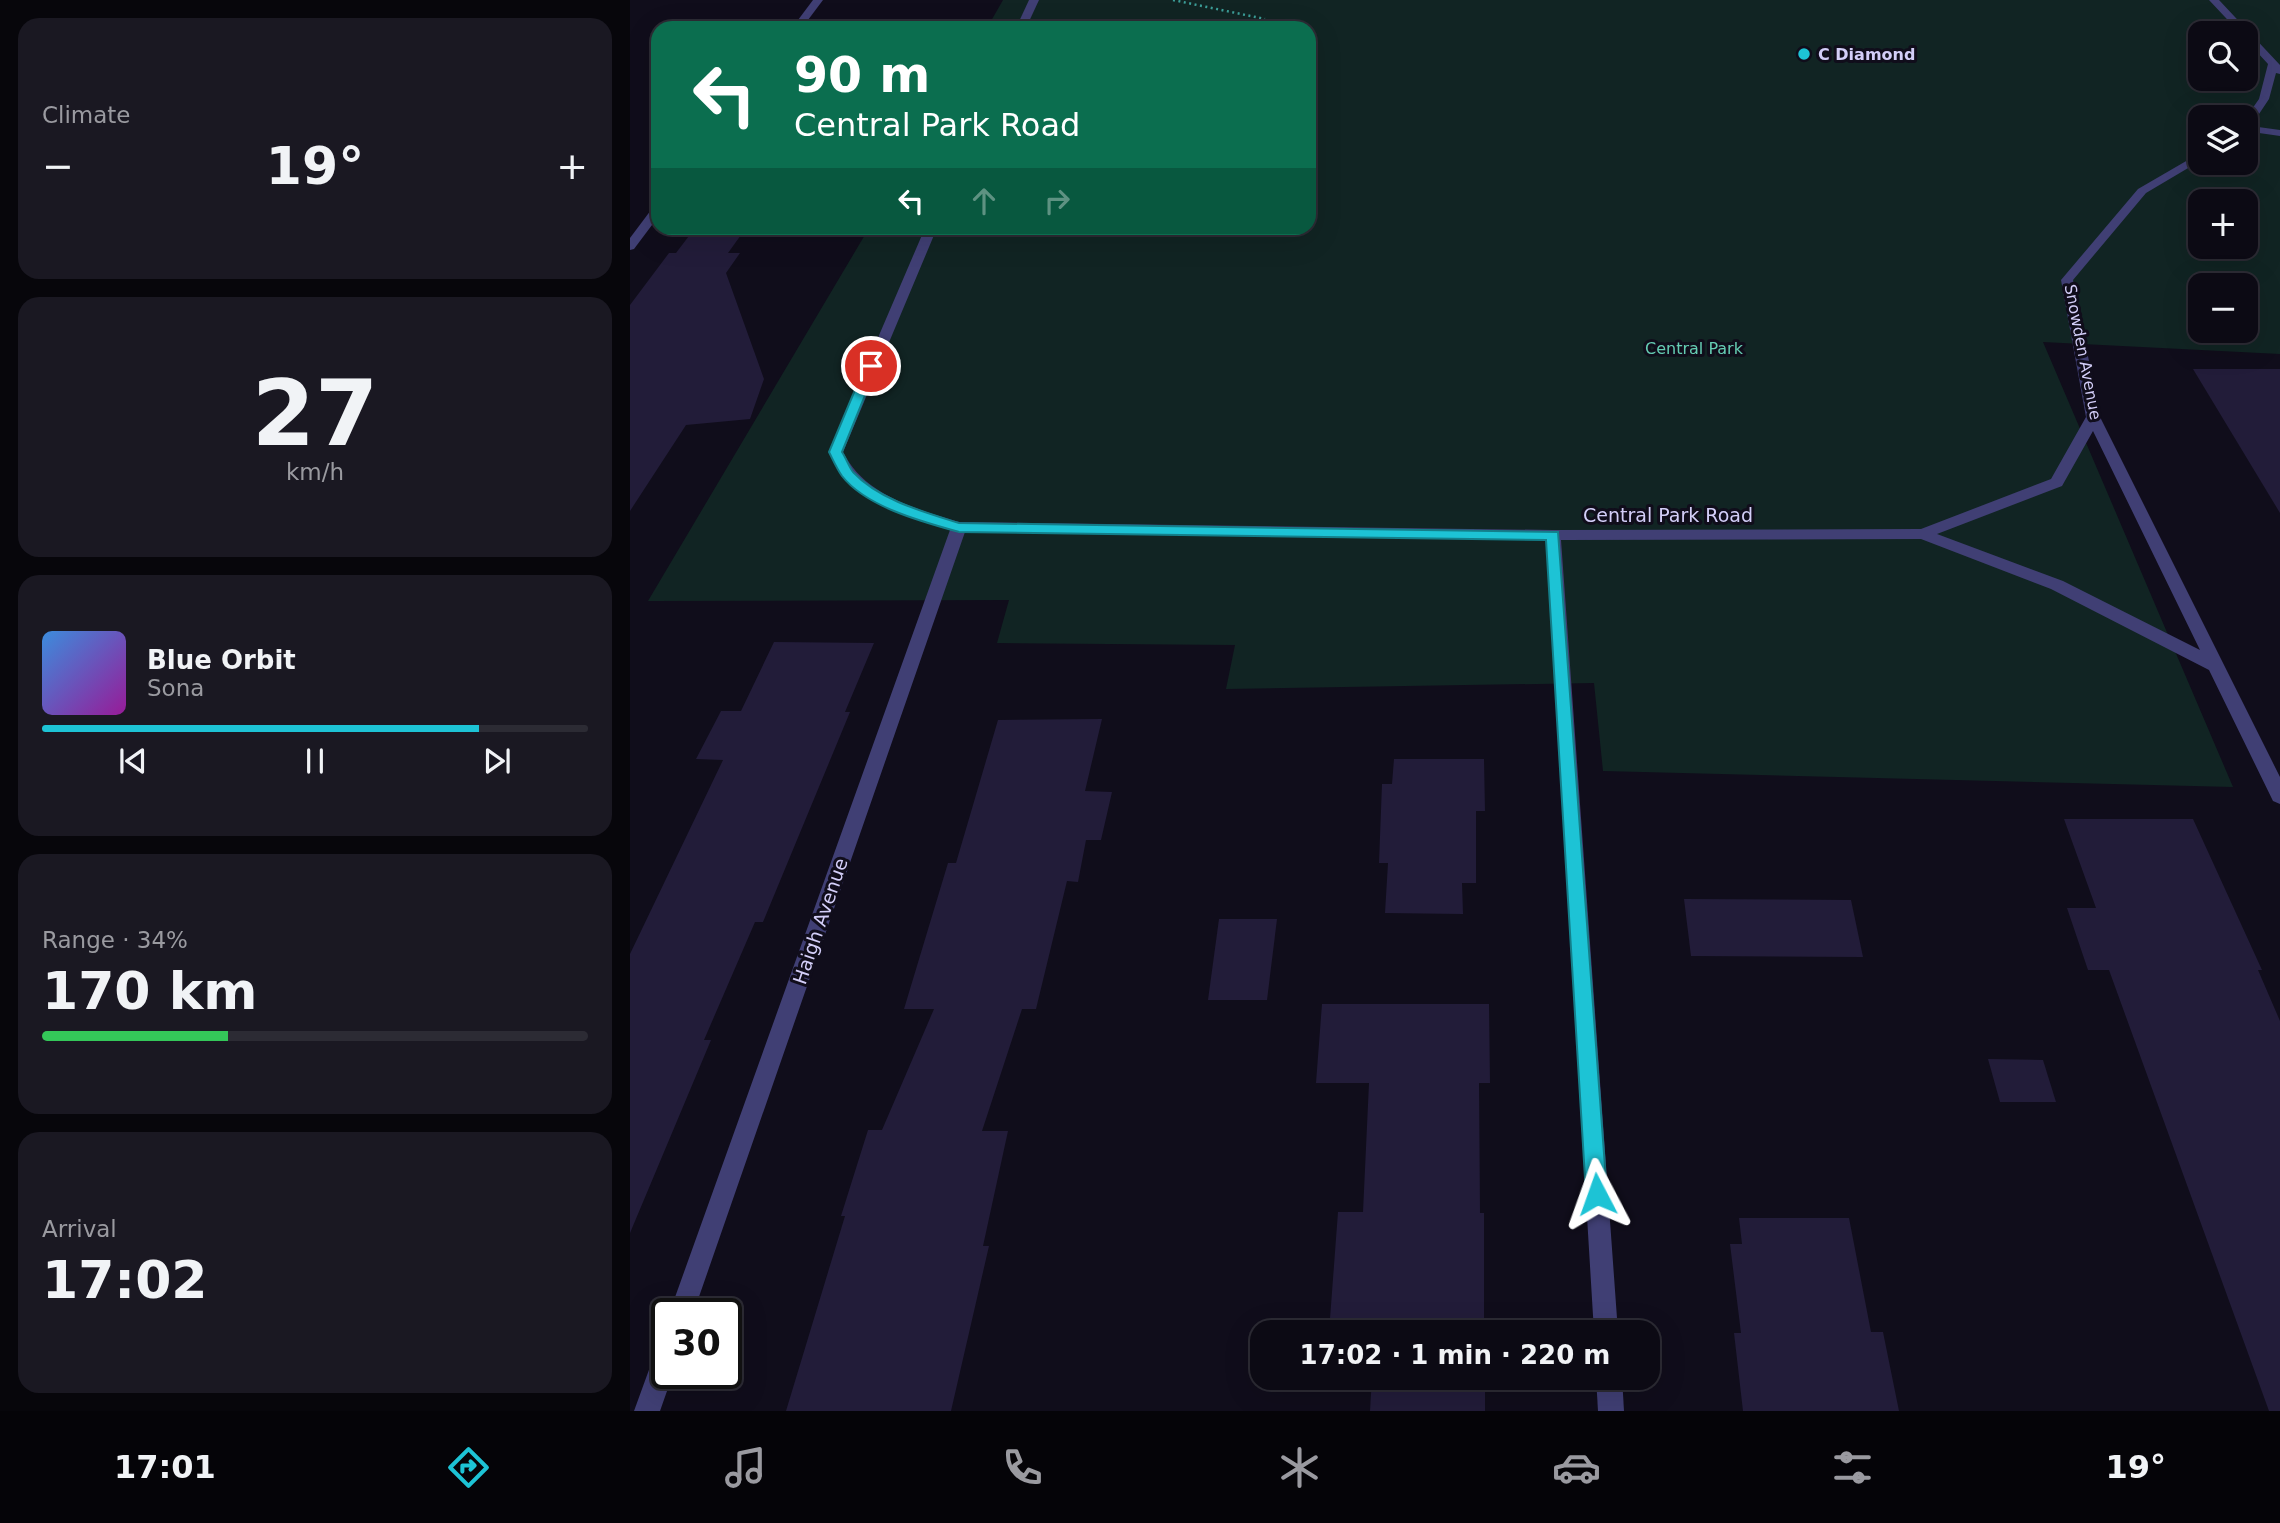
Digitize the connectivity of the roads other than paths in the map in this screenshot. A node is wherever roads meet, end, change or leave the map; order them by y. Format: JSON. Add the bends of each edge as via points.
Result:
{"nodes":[{"id":1,"x":818,"y":0,"type":"edge"},
{"id":2,"x":1034,"y":0,"type":"edge"},
{"id":3,"x":2214,"y":0,"type":"edge"},
{"id":4,"x":802,"y":21,"type":"edge"},
{"id":5,"x":1024,"y":21,"type":"edge"},
{"id":6,"x":2276,"y":67,"type":"edge"},
{"id":7,"x":2258,"y":108,"type":"edge"},
{"id":8,"x":2258,"y":129,"type":"edge"},
{"id":9,"x":2280,"y":132,"type":"edge"},
{"id":10,"x":2188,"y":163,"type":"edge"},
{"id":11,"x":651,"y":218,"type":"edge"},
{"id":12,"x":927,"y":235,"type":"edge"},
{"id":13,"x":630,"y":246,"type":"edge"},
{"id":14,"x":2093,"y":417,"type":"junction"},
{"id":15,"x":959,"y":527,"type":"junction"},
{"id":16,"x":1922,"y":534,"type":"junction"},
{"id":17,"x":1553,"y":535,"type":"junction"},
{"id":18,"x":2214,"y":665,"type":"junction"},
{"id":19,"x":2280,"y":796,"type":"edge"},
{"id":20,"x":687,"y":1298,"type":"edge"},
{"id":21,"x":1605,"y":1320,"type":"edge"},
{"id":22,"x":655,"y":1389,"type":"edge"},
{"id":23,"x":1610,"y":1390,"type":"edge"},
{"id":24,"x":647,"y":1411,"type":"edge"},
{"id":25,"x":1611,"y":1411,"type":"edge"}],
"edges":[{"from":1,"to":4,"type":"street"},
{"from":2,"to":5,"type":"street"},
{"from":3,"to":6,"type":"street"},
{"from":6,"to":7,"type":"street"},
{"from":8,"to":9,"type":"street"},
{"from":10,"to":14,"type":"street","name":"Snowden Avenue","via":[[2142,191],[2067,280]]},
{"from":11,"to":13,"type":"street"},
{"from":12,"to":15,"type":"street","name":"Central Park Road","via":[[836,452],[848,474],[877,496],[914,514]]},
{"from":14,"to":16,"type":"street","name":"Central Park Road","via":[[2057,482]]},
{"from":14,"to":18,"type":"street","name":"Snowden Avenue"},
{"from":15,"to":17,"type":"street","name":"Central Park Road"},
{"from":15,"to":20,"type":"street","name":"Haigh Avenue"},
{"from":16,"to":17,"type":"street","name":"Central Park Road"},
{"from":16,"to":18,"type":"street","via":[[2057,585]]},
{"from":17,"to":21,"type":"street"},
{"from":18,"to":19,"type":"street","name":"Snowden Avenue"},
{"from":22,"to":24,"type":"street"},
{"from":23,"to":25,"type":"street"}]}
